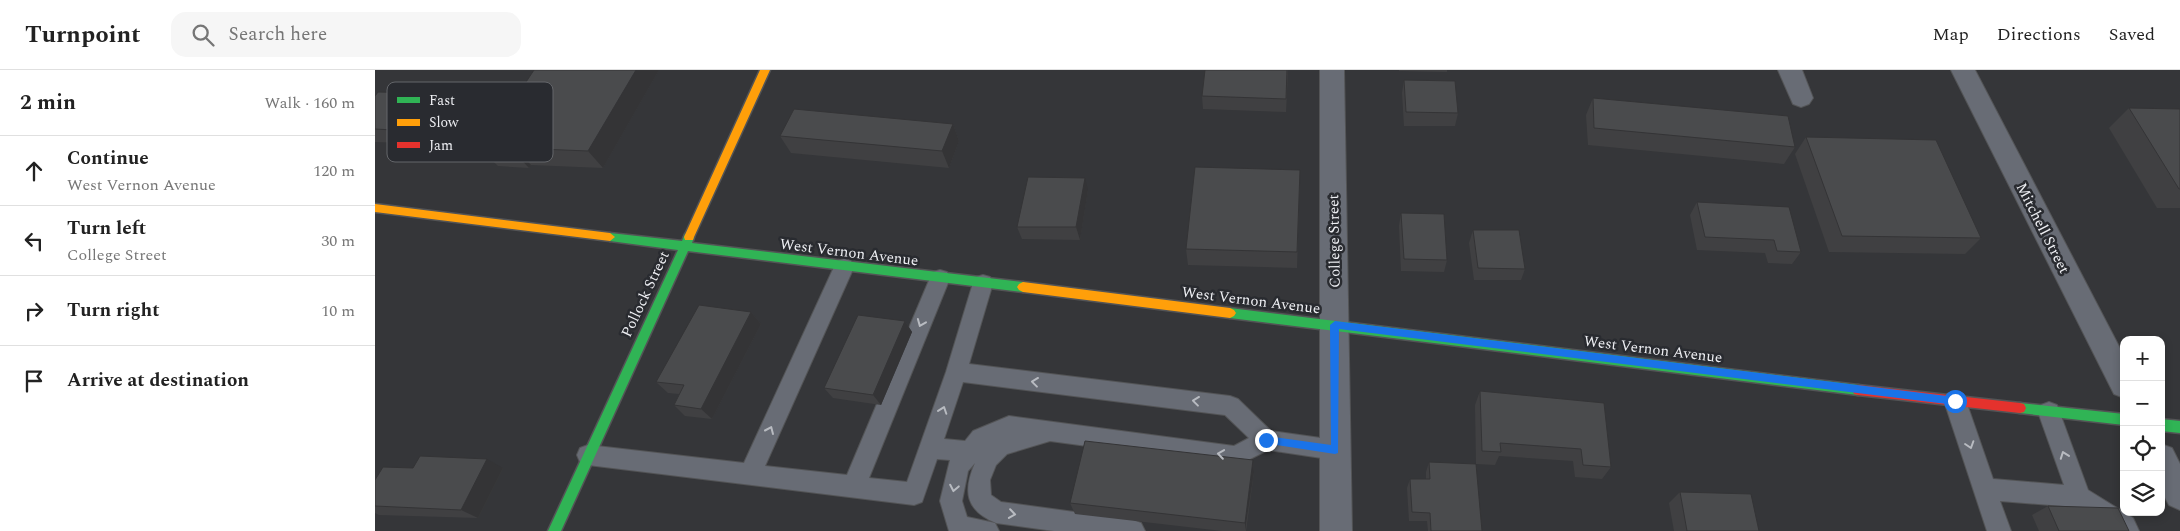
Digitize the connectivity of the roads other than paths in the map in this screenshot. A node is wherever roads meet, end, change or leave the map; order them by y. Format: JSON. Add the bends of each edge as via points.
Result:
{"nodes":[{"id":1,"x":765,"y":70,"type":"edge"},
{"id":2,"x":1332,"y":70,"type":"edge"},
{"id":3,"x":1790,"y":70,"type":"edge"},
{"id":4,"x":1963,"y":70,"type":"edge"},
{"id":5,"x":1801,"y":98,"type":"dead end"},
{"id":6,"x":375,"y":208,"type":"edge"},
{"id":7,"x":683,"y":247,"type":"junction"},
{"id":8,"x":844,"y":267,"type":"junction"},
{"id":9,"x":940,"y":278,"type":"junction"},
{"id":10,"x":983,"y":283,"type":"junction"},
{"id":11,"x":1335,"y":325,"type":"junction"},
{"id":12,"x":956,"y":372,"type":"junction"},
{"id":13,"x":2122,"y":381,"type":"edge"},
{"id":14,"x":1955,"y":401,"type":"junction"},
{"id":15,"x":2049,"y":412,"type":"junction"},
{"id":16,"x":2120,"y":420,"type":"edge"},
{"id":17,"x":2165,"y":425,"type":"edge"},
{"id":18,"x":2180,"y":427,"type":"edge"},
{"id":19,"x":1055,"y":431,"type":"junction"},
{"id":20,"x":1266,"y":440,"type":"junction"},
{"id":21,"x":931,"y":448,"type":"junction"},
{"id":22,"x":1335,"y":450,"type":"junction"},
{"id":23,"x":970,"y":452,"type":"junction"},
{"id":24,"x":589,"y":455,"type":"junction"},
{"id":25,"x":2165,"y":466,"type":"edge"},
{"id":26,"x":750,"y":475,"type":"junction"},
{"id":27,"x":854,"y":486,"type":"junction"},
{"id":28,"x":1984,"y":489,"type":"junction"},
{"id":29,"x":2180,"y":495,"type":"edge"},
{"id":30,"x":2079,"y":497,"type":"junction"},
{"id":31,"x":2117,"y":526,"type":"edge"},
{"id":32,"x":554,"y":531,"type":"edge"},
{"id":33,"x":987,"y":531,"type":"edge"},
{"id":34,"x":1133,"y":531,"type":"edge"},
{"id":35,"x":1336,"y":531,"type":"edge"},
{"id":36,"x":1999,"y":531,"type":"edge"}],
"edges":[{"from":1,"to":7,"type":"main road","name":"Pollock Street"},
{"from":2,"to":11,"type":"street","name":"College Street"},
{"from":3,"to":5,"type":"street"},
{"from":4,"to":13,"type":"street","name":"Mitchell Street"},
{"from":6,"to":7,"type":"main road","name":"West Vernon Avenue"},
{"from":7,"to":8,"type":"main road","name":"West Vernon Avenue"},
{"from":7,"to":24,"type":"main road","name":"Pollock Street"},
{"from":8,"to":9,"type":"main road","name":"West Vernon Avenue"},
{"from":26,"to":8,"type":"lane","one_way":true},
{"from":9,"to":10,"type":"main road","name":"West Vernon Avenue"},
{"from":9,"to":27,"type":"lane","one_way":true},
{"from":10,"to":11,"type":"main road","name":"West Vernon Avenue"},
{"from":10,"to":12,"type":"lane"},
{"from":11,"to":14,"type":"main road","name":"West Vernon Avenue"},
{"from":11,"to":22,"type":"street","name":"College Street"},
{"from":20,"to":12,"type":"lane","one_way":true,"via":[[1230,406]]},
{"from":21,"to":12,"type":"lane","one_way":true},
{"from":14,"to":15,"type":"main road","name":"West Vernon Avenue"},
{"from":14,"to":28,"type":"lane","one_way":true},
{"from":15,"to":16,"type":"main road","name":"West Vernon Avenue"},
{"from":30,"to":15,"type":"lane","one_way":true},
{"from":17,"to":18,"type":"main road"},
{"from":20,"to":19,"type":"lane","one_way":true,"via":[[1236,456]]},
{"from":19,"to":23,"type":"lane","via":[[1009,426],[981,438]]},
{"from":19,"to":34,"type":"lane","one_way":true,"via":[[1000,446],[988,458],[979,480],[979,500],[996,512]]},
{"from":20,"to":22,"type":"lane"},
{"from":21,"to":23,"type":"lane"},
{"from":21,"to":27,"type":"lane","via":[[914,494]]},
{"from":22,"to":35,"type":"street","name":"College Street"},
{"from":23,"to":33,"type":"lane","one_way":true,"via":[[958,467],[951,501],[959,527]]},
{"from":24,"to":26,"type":"lane"},
{"from":24,"to":32,"type":"main road","name":"Pollock Street"},
{"from":25,"to":29,"type":"street"},
{"from":26,"to":27,"type":"lane"},
{"from":28,"to":30,"type":"lane"},
{"from":28,"to":36,"type":"lane"},
{"from":30,"to":31,"type":"lane"}]}
